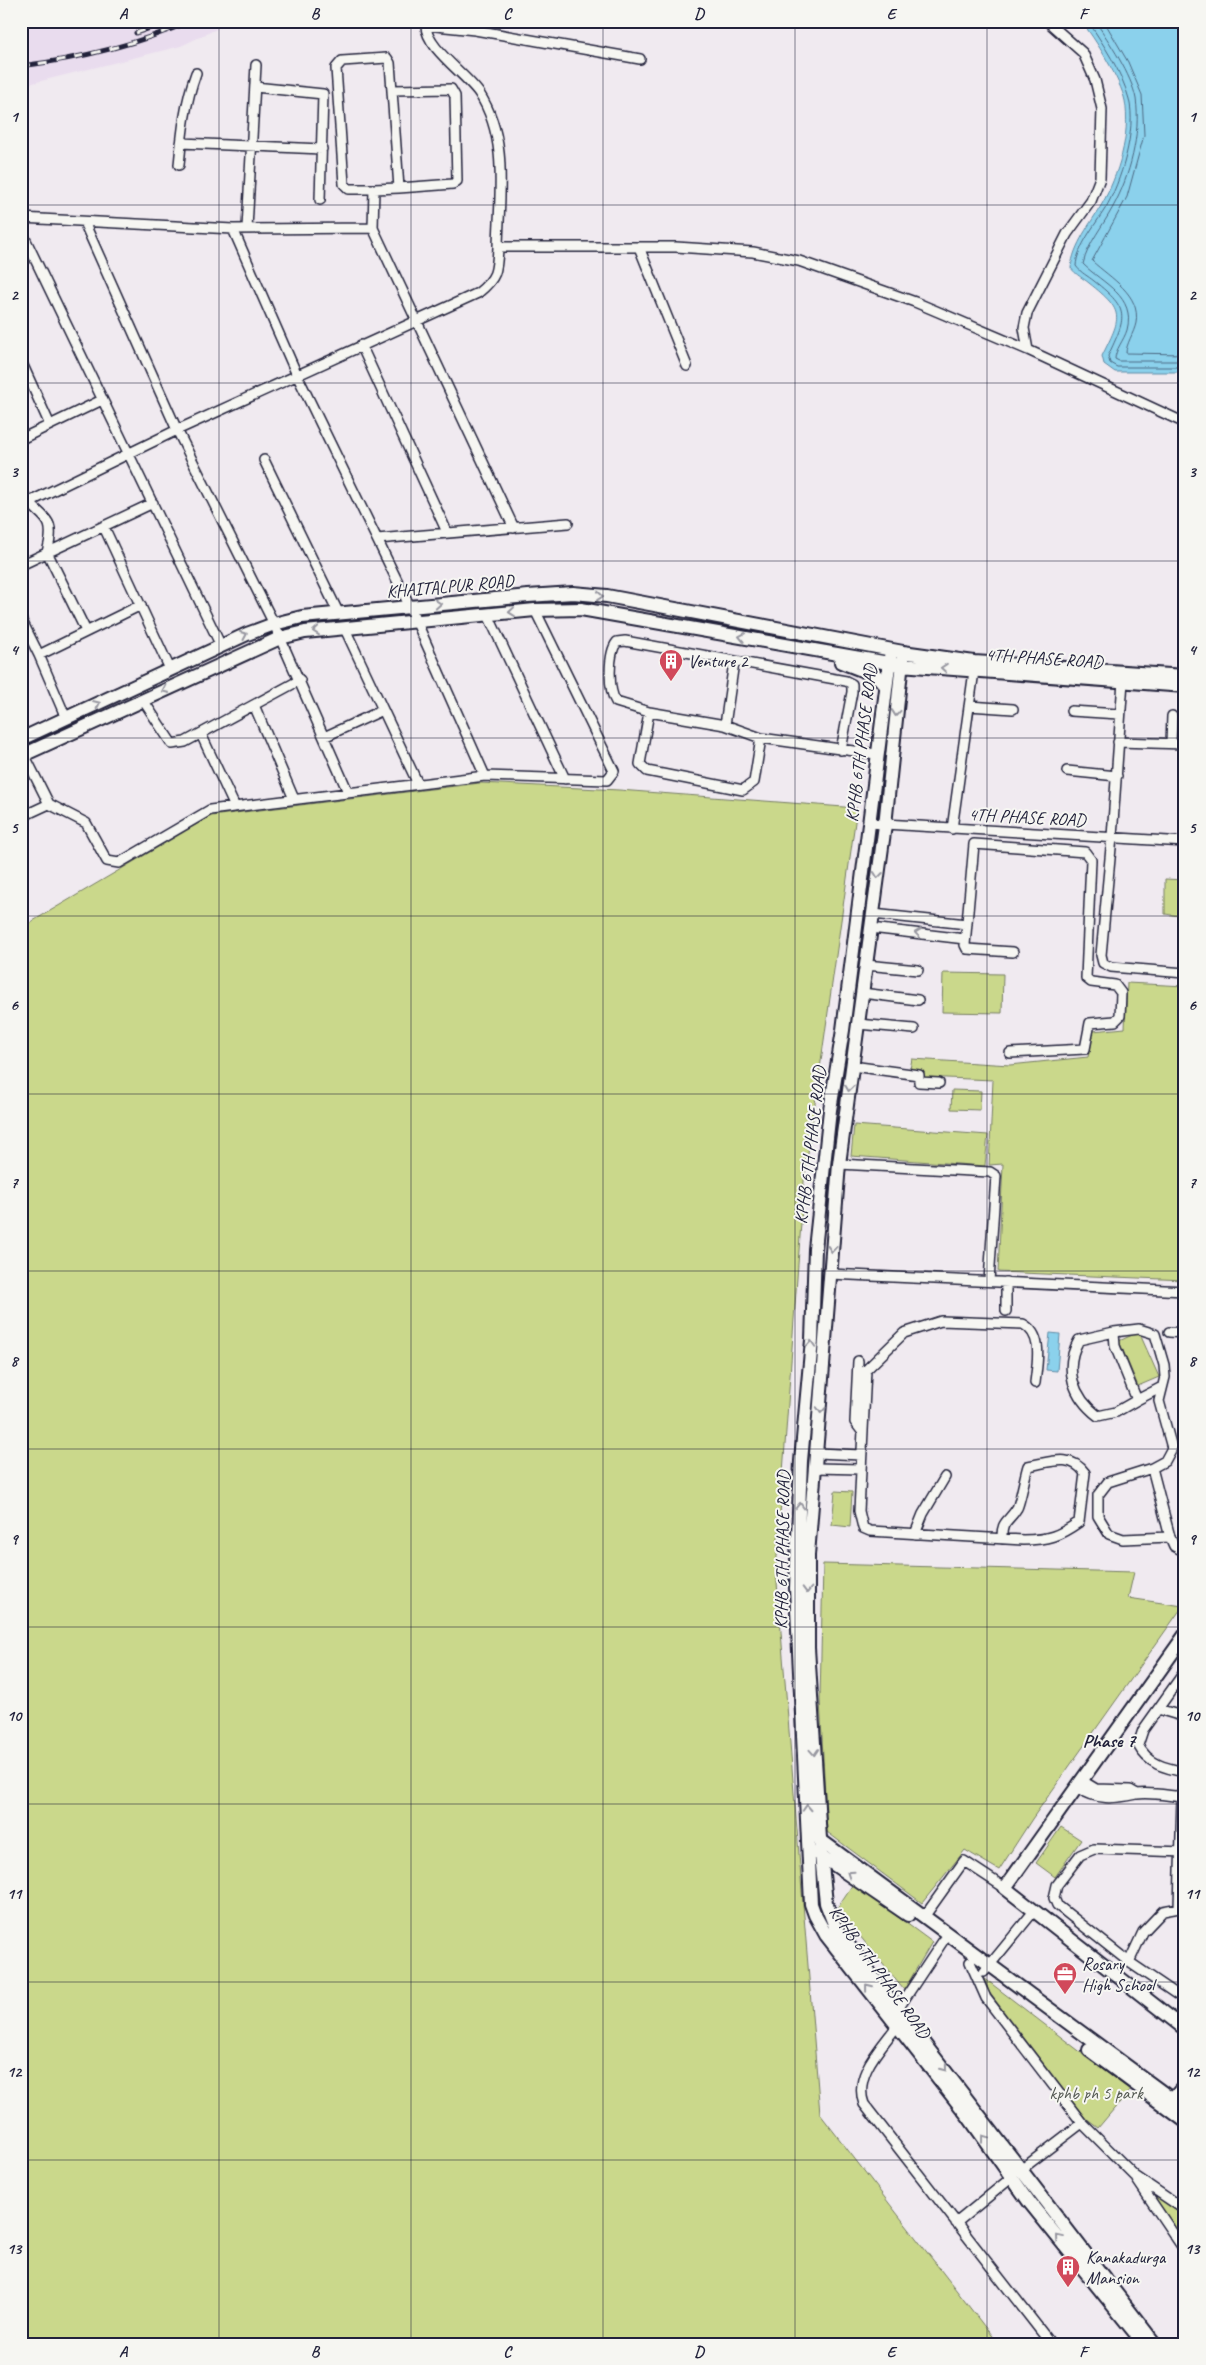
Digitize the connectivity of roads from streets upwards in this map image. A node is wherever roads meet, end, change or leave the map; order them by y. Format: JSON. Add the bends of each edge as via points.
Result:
{"nodes":[{"id":1,"x":1047,"y":21,"type":"edge"},
{"id":2,"x":640,"y":58,"type":"dead end"},
{"id":3,"x":256,"y":65,"type":"dead end"},
{"id":4,"x":196,"y":72,"type":"dead end"},
{"id":5,"x":255,"y":88,"type":"junction"},
{"id":6,"x":393,"y":90,"type":"junction"},
{"id":7,"x":181,"y":143,"type":"junction"},
{"id":8,"x":252,"y":146,"type":"junction"},
{"id":9,"x":322,"y":149,"type":"junction"},
{"id":10,"x":179,"y":165,"type":"dead end"},
{"id":11,"x":399,"y":188,"type":"junction"},
{"id":12,"x":374,"y":189,"type":"junction"},
{"id":13,"x":320,"y":200,"type":"dead end"},
{"id":14,"x":21,"y":218,"type":"edge"},
{"id":15,"x":84,"y":222,"type":"junction"},
{"id":16,"x":233,"y":228,"type":"junction"},
{"id":17,"x":247,"y":228,"type":"junction"},
{"id":18,"x":373,"y":228,"type":"junction"},
{"id":19,"x":21,"y":230,"type":"edge"},
{"id":20,"x":498,"y":247,"type":"junction"},
{"id":21,"x":639,"y":247,"type":"junction"},
{"id":22,"x":416,"y":321,"type":"junction"},
{"id":23,"x":361,"y":345,"type":"junction"},
{"id":24,"x":1028,"y":350,"type":"junction"},
{"id":25,"x":21,"y":361,"type":"edge"},
{"id":26,"x":687,"y":366,"type":"dead end"},
{"id":27,"x":297,"y":375,"type":"junction"},
{"id":28,"x":102,"y":400,"type":"junction"},
{"id":29,"x":1185,"y":423,"type":"edge"},
{"id":30,"x":50,"y":425,"type":"junction"},
{"id":31,"x":177,"y":430,"type":"junction"},
{"id":32,"x":21,"y":440,"type":"edge"},
{"id":33,"x":128,"y":455,"type":"junction"},
{"id":34,"x":264,"y":460,"type":"dead end"},
{"id":35,"x":21,"y":490,"type":"edge"},
{"id":36,"x":153,"y":503,"type":"junction"},
{"id":37,"x":24,"y":504,"type":"edge"},
{"id":38,"x":568,"y":522,"type":"dead end"},
{"id":39,"x":104,"y":527,"type":"junction"},
{"id":40,"x":514,"y":528,"type":"junction"},
{"id":41,"x":447,"y":532,"type":"junction"},
{"id":42,"x":377,"y":539,"type":"junction"},
{"id":43,"x":47,"y":552,"type":"junction"},
{"id":44,"x":21,"y":564,"type":"edge"},
{"id":45,"x":141,"y":605,"type":"junction"},
{"id":46,"x":410,"y":607,"type":"junction"},
{"id":47,"x":535,"y":610,"type":"junction"},
{"id":48,"x":339,"y":614,"type":"junction"},
{"id":49,"x":488,"y":615,"type":"junction"},
{"id":50,"x":21,"y":619,"type":"edge"},
{"id":51,"x":417,"y":622,"type":"junction"},
{"id":52,"x":274,"y":624,"type":"junction"},
{"id":53,"x":345,"y":628,"type":"junction"},
{"id":54,"x":86,"y":632,"type":"junction"},
{"id":55,"x":280,"y":638,"type":"junction"},
{"id":56,"x":221,"y":646,"type":"junction"},
{"id":57,"x":827,"y":653,"type":"junction"},
{"id":58,"x":39,"y":655,"type":"junction"},
{"id":59,"x":896,"y":657,"type":"junction"},
{"id":60,"x":734,"y":662,"type":"junction"},
{"id":61,"x":170,"y":669,"type":"junction"},
{"id":62,"x":974,"y":671,"type":"junction"},
{"id":63,"x":1185,"y":676,"type":"edge"},
{"id":64,"x":300,"y":680,"type":"junction"},
{"id":65,"x":1123,"y":681,"type":"junction"},
{"id":66,"x":886,"y":686,"type":"junction"},
{"id":67,"x":1185,"y":686,"type":"edge"},
{"id":68,"x":143,"y":700,"type":"junction"},
{"id":69,"x":254,"y":705,"type":"junction"},
{"id":70,"x":969,"y":706,"type":"junction"},
{"id":71,"x":1013,"y":709,"type":"dead end"},
{"id":72,"x":383,"y":710,"type":"junction"},
{"id":73,"x":1071,"y":711,"type":"dead end"},
{"id":74,"x":649,"y":712,"type":"junction"},
{"id":75,"x":1119,"y":714,"type":"junction"},
{"id":76,"x":1172,"y":716,"type":"dead end"},
{"id":77,"x":66,"y":718,"type":"junction"},
{"id":78,"x":725,"y":725,"type":"junction"},
{"id":79,"x":201,"y":734,"type":"junction"},
{"id":80,"x":324,"y":737,"type":"junction"},
{"id":81,"x":761,"y":738,"type":"junction"},
{"id":82,"x":21,"y":740,"type":"edge"},
{"id":83,"x":1118,"y":742,"type":"junction"},
{"id":84,"x":1171,"y":743,"type":"junction"},
{"id":85,"x":1185,"y":744,"type":"edge"},
{"id":86,"x":841,"y":750,"type":"junction"},
{"id":87,"x":22,"y":753,"type":"edge"},
{"id":88,"x":876,"y":754,"type":"junction"},
{"id":89,"x":1067,"y":771,"type":"dead end"},
{"id":90,"x":486,"y":776,"type":"junction"},
{"id":91,"x":1117,"y":776,"type":"junction"},
{"id":92,"x":565,"y":779,"type":"junction"},
{"id":93,"x":418,"y":784,"type":"junction"},
{"id":94,"x":348,"y":792,"type":"junction"},
{"id":95,"x":294,"y":799,"type":"junction"},
{"id":96,"x":49,"y":804,"type":"junction"},
{"id":97,"x":235,"y":807,"type":"junction"},
{"id":98,"x":21,"y":817,"type":"edge"},
{"id":99,"x":868,"y":823,"type":"junction"},
{"id":100,"x":885,"y":825,"type":"junction"},
{"id":101,"x":952,"y":829,"type":"junction"},
{"id":102,"x":1112,"y":837,"type":"junction"},
{"id":103,"x":1185,"y":842,"type":"edge"},
{"id":104,"x":873,"y":914,"type":"junction"},
{"id":105,"x":966,"y":924,"type":"junction"},
{"id":106,"x":871,"y":928,"type":"junction"},
{"id":107,"x":965,"y":939,"type":"junction"},
{"id":108,"x":1013,"y":952,"type":"dead end"},
{"id":109,"x":866,"y":965,"type":"junction"},
{"id":110,"x":918,"y":970,"type":"dead end"},
{"id":111,"x":1185,"y":972,"type":"edge"},
{"id":112,"x":862,"y":993,"type":"junction"},
{"id":113,"x":918,"y":1000,"type":"dead end"},
{"id":114,"x":858,"y":1024,"type":"junction"},
{"id":115,"x":914,"y":1029,"type":"dead end"},
{"id":116,"x":1010,"y":1053,"type":"dead end"},
{"id":117,"x":852,"y":1066,"type":"junction"},
{"id":118,"x":939,"y":1083,"type":"dead end"},
{"id":119,"x":839,"y":1164,"type":"junction"},
{"id":120,"x":830,"y":1274,"type":"junction"},
{"id":121,"x":989,"y":1281,"type":"junction"},
{"id":122,"x":1006,"y":1282,"type":"junction"},
{"id":123,"x":1185,"y":1291,"type":"edge"},
{"id":124,"x":1006,"y":1311,"type":"dead end"},
{"id":125,"x":1114,"y":1332,"type":"junction"},
{"id":126,"x":1169,"y":1332,"type":"dead end"},
{"id":127,"x":1185,"y":1333,"type":"edge"},
{"id":128,"x":858,"y":1361,"type":"dead end"},
{"id":129,"x":1035,"y":1383,"type":"dead end"},
{"id":130,"x":1160,"y":1388,"type":"junction"},
{"id":131,"x":1137,"y":1400,"type":"junction"},
{"id":132,"x":861,"y":1430,"type":"junction"},
{"id":133,"x":817,"y":1453,"type":"junction"},
{"id":134,"x":860,"y":1455,"type":"junction"},
{"id":135,"x":816,"y":1468,"type":"junction"},
{"id":136,"x":1152,"y":1468,"type":"junction"},
{"id":137,"x":858,"y":1469,"type":"junction"},
{"id":138,"x":945,"y":1477,"type":"dead end"},
{"id":139,"x":916,"y":1534,"type":"junction"},
{"id":140,"x":1170,"y":1537,"type":"junction"},
{"id":141,"x":1002,"y":1539,"type":"junction"},
{"id":142,"x":1185,"y":1552,"type":"edge"},
{"id":143,"x":803,"y":1554,"type":"junction"},
{"id":144,"x":1185,"y":1635,"type":"edge"},
{"id":145,"x":1185,"y":1671,"type":"edge"},
{"id":146,"x":1158,"y":1709,"type":"junction"},
{"id":147,"x":1185,"y":1717,"type":"edge"},
{"id":148,"x":1185,"y":1772,"type":"edge"},
{"id":149,"x":1079,"y":1783,"type":"junction"},
{"id":150,"x":1183,"y":1797,"type":"edge"},
{"id":151,"x":808,"y":1832,"type":"junction"},
{"id":152,"x":820,"y":1838,"type":"junction"},
{"id":153,"x":808,"y":1848,"type":"junction"},
{"id":154,"x":1182,"y":1852,"type":"edge"},
{"id":155,"x":821,"y":1855,"type":"junction"},
{"id":156,"x":1005,"y":1888,"type":"junction"},
{"id":157,"x":1182,"y":1908,"type":"edge"},
{"id":158,"x":1034,"y":1911,"type":"junction"},
{"id":159,"x":924,"y":1916,"type":"junction"},
{"id":160,"x":943,"y":1942,"type":"junction"},
{"id":161,"x":970,"y":1962,"type":"junction"},
{"id":162,"x":1129,"y":1962,"type":"junction"},
{"id":163,"x":987,"y":1969,"type":"junction"},
{"id":164,"x":1185,"y":2000,"type":"edge"},
{"id":165,"x":898,"y":2009,"type":"junction"},
{"id":166,"x":897,"y":2026,"type":"junction"},
{"id":167,"x":1185,"y":2029,"type":"edge"},
{"id":168,"x":1185,"y":2085,"type":"edge"},
{"id":169,"x":1169,"y":2103,"type":"junction"},
{"id":170,"x":1185,"y":2109,"type":"edge"},
{"id":171,"x":1185,"y":2121,"type":"edge"},
{"id":172,"x":1082,"y":2123,"type":"junction"},
{"id":173,"x":1022,"y":2169,"type":"junction"},
{"id":174,"x":1134,"y":2176,"type":"junction"},
{"id":175,"x":1011,"y":2178,"type":"junction"},
{"id":176,"x":1185,"y":2210,"type":"edge"},
{"id":177,"x":956,"y":2223,"type":"junction"},
{"id":178,"x":1185,"y":2250,"type":"edge"},
{"id":179,"x":1051,"y":2344,"type":"edge"},
{"id":180,"x":1144,"y":2344,"type":"edge"},
{"id":181,"x":1154,"y":2344,"type":"edge"}],
"edges":[{"from":1,"to":24,"type":"street","via":[[1083,53],[1096,80],[1102,109],[1100,178],[1092,201],[1067,234],[1027,313],[1024,328]]},
{"from":2,"to":20,"type":"street","via":[[476,30],[426,25],[435,47],[479,93],[496,132],[500,148]]},
{"from":3,"to":5,"type":"street"},
{"from":4,"to":7,"type":"street","via":[[188,97]]},
{"from":5,"to":8,"type":"street"},
{"from":5,"to":9,"type":"street","via":[[324,94]]},
{"from":6,"to":11,"type":"street"},
{"from":6,"to":11,"type":"street","via":[[451,89],[455,96],[457,181]]},
{"from":6,"to":12,"type":"street","via":[[387,58],[337,64],[344,184],[349,189]]},
{"from":7,"to":8,"type":"street"},
{"from":7,"to":10,"type":"street"},
{"from":8,"to":9,"type":"street"},
{"from":8,"to":17,"type":"street"},
{"from":9,"to":13,"type":"street"},
{"from":11,"to":12,"type":"street"},
{"from":12,"to":18,"type":"street"},
{"from":14,"to":15,"type":"street"},
{"from":15,"to":16,"type":"street"},
{"from":15,"to":31,"type":"street"},
{"from":16,"to":17,"type":"street"},
{"from":16,"to":27,"type":"street"},
{"from":17,"to":18,"type":"street"},
{"from":18,"to":22,"type":"street"},
{"from":19,"to":28,"type":"street"},
{"from":20,"to":21,"type":"street"},
{"from":20,"to":22,"type":"street","via":[[497,269],[486,286],[478,293]]},
{"from":21,"to":24,"type":"street","via":[[753,252],[799,261],[916,302]]},
{"from":21,"to":26,"type":"street"},
{"from":22,"to":23,"type":"street"},
{"from":22,"to":40,"type":"street"},
{"from":23,"to":27,"type":"street"},
{"from":23,"to":41,"type":"street"},
{"from":24,"to":29,"type":"street"},
{"from":25,"to":30,"type":"street"},
{"from":27,"to":31,"type":"street"},
{"from":27,"to":42,"type":"street"},
{"from":28,"to":30,"type":"street"},
{"from":28,"to":33,"type":"street"},
{"from":30,"to":32,"type":"street"},
{"from":31,"to":33,"type":"street"},
{"from":31,"to":52,"type":"street"},
{"from":33,"to":36,"type":"street"},
{"from":33,"to":37,"type":"street"},
{"from":34,"to":48,"type":"street"},
{"from":35,"to":37,"type":"street"},
{"from":36,"to":39,"type":"street"},
{"from":36,"to":56,"type":"street"},
{"from":37,"to":43,"type":"street","via":[[43,514],[50,524],[52,536]]},
{"from":38,"to":40,"type":"street"},
{"from":39,"to":43,"type":"street"},
{"from":39,"to":45,"type":"street"},
{"from":40,"to":41,"type":"street"},
{"from":41,"to":42,"type":"street"},
{"from":42,"to":46,"type":"street"},
{"from":43,"to":44,"type":"street"},
{"from":43,"to":54,"type":"street"},
{"from":45,"to":54,"type":"street"},
{"from":45,"to":61,"type":"street"},
{"from":46,"to":48,"type":"street","name":"KHAITALPUR ROAD"},
{"from":46,"to":51,"type":"street"},
{"from":46,"to":59,"type":"street","name":"KHAITALPUR ROAD","one_way":true,"via":[[528,596],[608,596]]},
{"from":47,"to":49,"type":"street","name":"KHAITALPUR ROAD","one_way":true},
{"from":57,"to":47,"type":"street","name":"KHAITALPUR ROAD","one_way":true,"via":[[612,613],[581,609]]},
{"from":47,"to":92,"type":"street","via":[[614,771],[607,780]]},
{"from":48,"to":52,"type":"street","name":"KHAITALPUR ROAD","via":[[302,617]]},
{"from":49,"to":51,"type":"street","name":"KHAITALPUR ROAD"},
{"from":49,"to":92,"type":"street"},
{"from":50,"to":58,"type":"street"},
{"from":51,"to":53,"type":"street","name":"KHAITALPUR ROAD"},
{"from":51,"to":90,"type":"street"},
{"from":52,"to":55,"type":"street"},
{"from":56,"to":52,"type":"street","name":"KHAITALPUR ROAD","one_way":true},
{"from":53,"to":55,"type":"street","name":"KHAITALPUR ROAD","one_way":true},
{"from":53,"to":72,"type":"street"},
{"from":54,"to":58,"type":"street"},
{"from":55,"to":64,"type":"street"},
{"from":55,"to":68,"type":"street","name":"KHAITALPUR ROAD","one_way":true},
{"from":56,"to":61,"type":"street","name":"KHAITALPUR ROAD"},
{"from":57,"to":59,"type":"street","name":"KHAITALPUR ROAD"},
{"from":57,"to":66,"type":"street","via":[[877,676]]},
{"from":58,"to":77,"type":"street"},
{"from":62,"to":59,"type":"street","name":"4TH PHASE ROAD","one_way":true},
{"from":59,"to":63,"type":"street","name":"4TH PHASE ROAD"},
{"from":59,"to":66,"type":"street","name":"KPHB 6TH PHASE ROAD"},
{"from":59,"to":100,"type":"street","name":"KPHB 6TH PHASE ROAD","one_way":true},
{"from":60,"to":74,"type":"street","via":[[617,642],[613,647],[612,696],[616,702]]},
{"from":60,"to":78,"type":"street"},
{"from":60,"to":86,"type":"street","via":[[852,684]]},
{"from":77,"to":61,"type":"street","name":"KHAITALPUR ROAD","one_way":true},
{"from":62,"to":65,"type":"street","name":"4TH PHASE ROAD"},
{"from":62,"to":70,"type":"street"},
{"from":64,"to":69,"type":"street"},
{"from":64,"to":80,"type":"street"},
{"from":65,"to":67,"type":"street","name":"4TH PHASE ROAD"},
{"from":65,"to":75,"type":"street"},
{"from":66,"to":88,"type":"street","name":"KPHB 6TH PHASE ROAD"},
{"from":68,"to":79,"type":"street","via":[[172,744]]},
{"from":68,"to":87,"type":"street","name":"KHAITALPUR ROAD"},
{"from":69,"to":79,"type":"street"},
{"from":69,"to":95,"type":"street"},
{"from":70,"to":71,"type":"street"},
{"from":70,"to":101,"type":"street"},
{"from":72,"to":80,"type":"street"},
{"from":72,"to":93,"type":"street"},
{"from":73,"to":75,"type":"street"},
{"from":74,"to":78,"type":"street"},
{"from":74,"to":81,"type":"street","via":[[640,764],[647,771],[743,790],[754,782]]},
{"from":75,"to":83,"type":"street"},
{"from":76,"to":84,"type":"street"},
{"from":77,"to":82,"type":"street","name":"KHAITALPUR ROAD"},
{"from":78,"to":81,"type":"street"},
{"from":79,"to":97,"type":"street"},
{"from":80,"to":94,"type":"street"},
{"from":81,"to":86,"type":"street"},
{"from":83,"to":84,"type":"street"},
{"from":83,"to":91,"type":"street"},
{"from":84,"to":85,"type":"street"},
{"from":86,"to":88,"type":"street"},
{"from":87,"to":96,"type":"street"},
{"from":88,"to":99,"type":"street","name":"KPHB 6TH PHASE ROAD"},
{"from":89,"to":91,"type":"street"},
{"from":90,"to":92,"type":"street"},
{"from":90,"to":93,"type":"street"},
{"from":91,"to":102,"type":"street"},
{"from":93,"to":94,"type":"street"},
{"from":94,"to":95,"type":"street"},
{"from":95,"to":97,"type":"street"},
{"from":96,"to":97,"type":"street","via":[[86,824],[107,861],[119,863],[210,810]]},
{"from":96,"to":98,"type":"street"},
{"from":99,"to":100,"type":"street","name":"4TH PHASE ROAD"},
{"from":143,"to":99,"type":"street","name":"KPHB 6TH PHASE ROAD","one_way":true,"via":[[815,1250]]},
{"from":100,"to":101,"type":"street","name":"4TH PHASE ROAD"},
{"from":100,"to":104,"type":"street","name":"KPHB 6TH PHASE ROAD","one_way":true},
{"from":101,"to":102,"type":"street","name":"4TH PHASE ROAD"},
{"from":102,"to":103,"type":"street","name":"4TH PHASE ROAD"},
{"from":102,"to":111,"type":"street","via":[[1101,955],[1103,963],[1111,967]]},
{"from":104,"to":105,"type":"street"},
{"from":104,"to":106,"type":"street","name":"KPHB 6TH PHASE ROAD"},
{"from":105,"to":107,"type":"street"},
{"from":105,"to":116,"type":"street","via":[[974,844],[1085,852],[1091,860],[1086,978],[1091,982],[1115,985],[1121,993],[1120,1016],[1115,1021],[1090,1023],[1085,1049]]},
{"from":107,"to":106,"type":"street","one_way":true},
{"from":106,"to":109,"type":"street","name":"KPHB 6TH PHASE ROAD"},
{"from":107,"to":108,"type":"street","via":[[967,950]]},
{"from":109,"to":110,"type":"street"},
{"from":109,"to":112,"type":"street","name":"KPHB 6TH PHASE ROAD"},
{"from":112,"to":113,"type":"street"},
{"from":112,"to":114,"type":"street","name":"KPHB 6TH PHASE ROAD"},
{"from":114,"to":115,"type":"street"},
{"from":114,"to":117,"type":"street","name":"KPHB 6TH PHASE ROAD"},
{"from":117,"to":118,"type":"street","via":[[919,1075],[919,1082]]},
{"from":117,"to":119,"type":"street","name":"KPHB 6TH PHASE ROAD","one_way":true},
{"from":119,"to":120,"type":"street","name":"KPHB 6TH PHASE ROAD","one_way":true},
{"from":119,"to":121,"type":"street","via":[[990,1172],[996,1176]]},
{"from":120,"to":121,"type":"street"},
{"from":120,"to":133,"type":"street","name":"KPHB 6TH PHASE ROAD","one_way":true},
{"from":121,"to":122,"type":"street"},
{"from":122,"to":123,"type":"street"},
{"from":122,"to":124,"type":"street"},
{"from":125,"to":130,"type":"street","via":[[1139,1329],[1155,1334],[1164,1365]]},
{"from":125,"to":131,"type":"street","via":[[1115,1346]]},
{"from":125,"to":131,"type":"street","via":[[1079,1340],[1072,1352],[1072,1382],[1081,1400],[1098,1416],[1116,1412]]},
{"from":126,"to":127,"type":"street"},
{"from":128,"to":132,"type":"street","via":[[855,1422]]},
{"from":129,"to":132,"type":"street","via":[[1038,1356],[1032,1329],[1023,1324],[941,1321],[904,1333],[866,1370]]},
{"from":130,"to":131,"type":"street"},
{"from":130,"to":136,"type":"street","via":[[1159,1401],[1172,1448],[1165,1461]]},
{"from":132,"to":134,"type":"street"},
{"from":133,"to":134,"type":"street"},
{"from":133,"to":135,"type":"street","name":"KPHB 6TH PHASE ROAD"},
{"from":134,"to":137,"type":"street"},
{"from":135,"to":137,"type":"street"},
{"from":135,"to":143,"type":"street","name":"KPHB 6TH PHASE ROAD"},
{"from":136,"to":140,"type":"street"},
{"from":136,"to":140,"type":"street","via":[[1108,1482],[1098,1495],[1098,1516],[1109,1534],[1123,1539]]},
{"from":137,"to":139,"type":"street","via":[[859,1511],[863,1528]]},
{"from":138,"to":139,"type":"street","via":[[923,1514]]},
{"from":139,"to":141,"type":"street"},
{"from":140,"to":142,"type":"street","via":[[1174,1546]]},
{"from":141,"to":141,"type":"street","via":[[1044,1540],[1080,1522],[1085,1473],[1078,1464],[1066,1460],[1028,1466],[1017,1508],[1002,1529]]},
{"from":151,"to":143,"type":"street","name":"KPHB 6TH PHASE ROAD","one_way":true,"via":[[796,1588]]},
{"from":143,"to":152,"type":"street","name":"KPHB 6TH PHASE ROAD","one_way":true},
{"from":144,"to":149,"type":"street"},
{"from":145,"to":146,"type":"street"},
{"from":146,"to":147,"type":"street"},
{"from":146,"to":148,"type":"street","via":[[1143,1730],[1138,1745],[1143,1755],[1162,1768]]},
{"from":149,"to":150,"type":"street","via":[[1096,1789]]},
{"from":149,"to":156,"type":"street"},
{"from":150,"to":154,"type":"street"},
{"from":151,"to":152,"type":"street"},
{"from":151,"to":153,"type":"street","name":"KPHB 6TH PHASE ROAD"},
{"from":152,"to":155,"type":"street","name":"KPHB 6TH PHASE ROAD"},
{"from":152,"to":159,"type":"street"},
{"from":153,"to":155,"type":"street"},
{"from":166,"to":153,"type":"street","name":"KPHB 6TH PHASE ROAD","one_way":true,"via":[[818,1924],[811,1904]]},
{"from":154,"to":157,"type":"street"},
{"from":154,"to":162,"type":"street","via":[[1094,1849],[1080,1855],[1057,1884],[1054,1898],[1057,1905]]},
{"from":160,"to":155,"type":"street","one_way":true},
{"from":155,"to":165,"type":"street","name":"KPHB 6TH PHASE ROAD","via":[[826,1903],[836,1929]]},
{"from":156,"to":158,"type":"street"},
{"from":156,"to":159,"type":"street","via":[[964,1861]]},
{"from":157,"to":162,"type":"street","via":[[1163,1911],[1143,1932]]},
{"from":158,"to":163,"type":"street"},
{"from":158,"to":167,"type":"street"},
{"from":159,"to":163,"type":"street"},
{"from":160,"to":161,"type":"street"},
{"from":160,"to":165,"type":"street"},
{"from":161,"to":163,"type":"street"},
{"from":161,"to":172,"type":"street","via":[[986,1998]]},
{"from":162,"to":164,"type":"street"},
{"from":163,"to":169,"type":"street"},
{"from":165,"to":173,"type":"street","name":"KPHB 6TH PHASE ROAD","one_way":true},
{"from":175,"to":166,"type":"street","name":"KPHB 6TH PHASE ROAD","one_way":true,"via":[[974,2124]]},
{"from":166,"to":177,"type":"street","via":[[863,2075],[861,2095],[864,2104]]},
{"from":168,"to":169,"type":"street"},
{"from":169,"to":170,"type":"street"},
{"from":169,"to":171,"type":"street"},
{"from":172,"to":173,"type":"street"},
{"from":172,"to":174,"type":"street"},
{"from":173,"to":181,"type":"street","name":"KPHB 6TH PHASE ROAD"},
{"from":174,"to":176,"type":"street"},
{"from":174,"to":178,"type":"street"},
{"from":175,"to":177,"type":"street"},
{"from":180,"to":175,"type":"street","name":"KPHB 6TH PHASE ROAD","one_way":true},
{"from":177,"to":179,"type":"street"}]}
